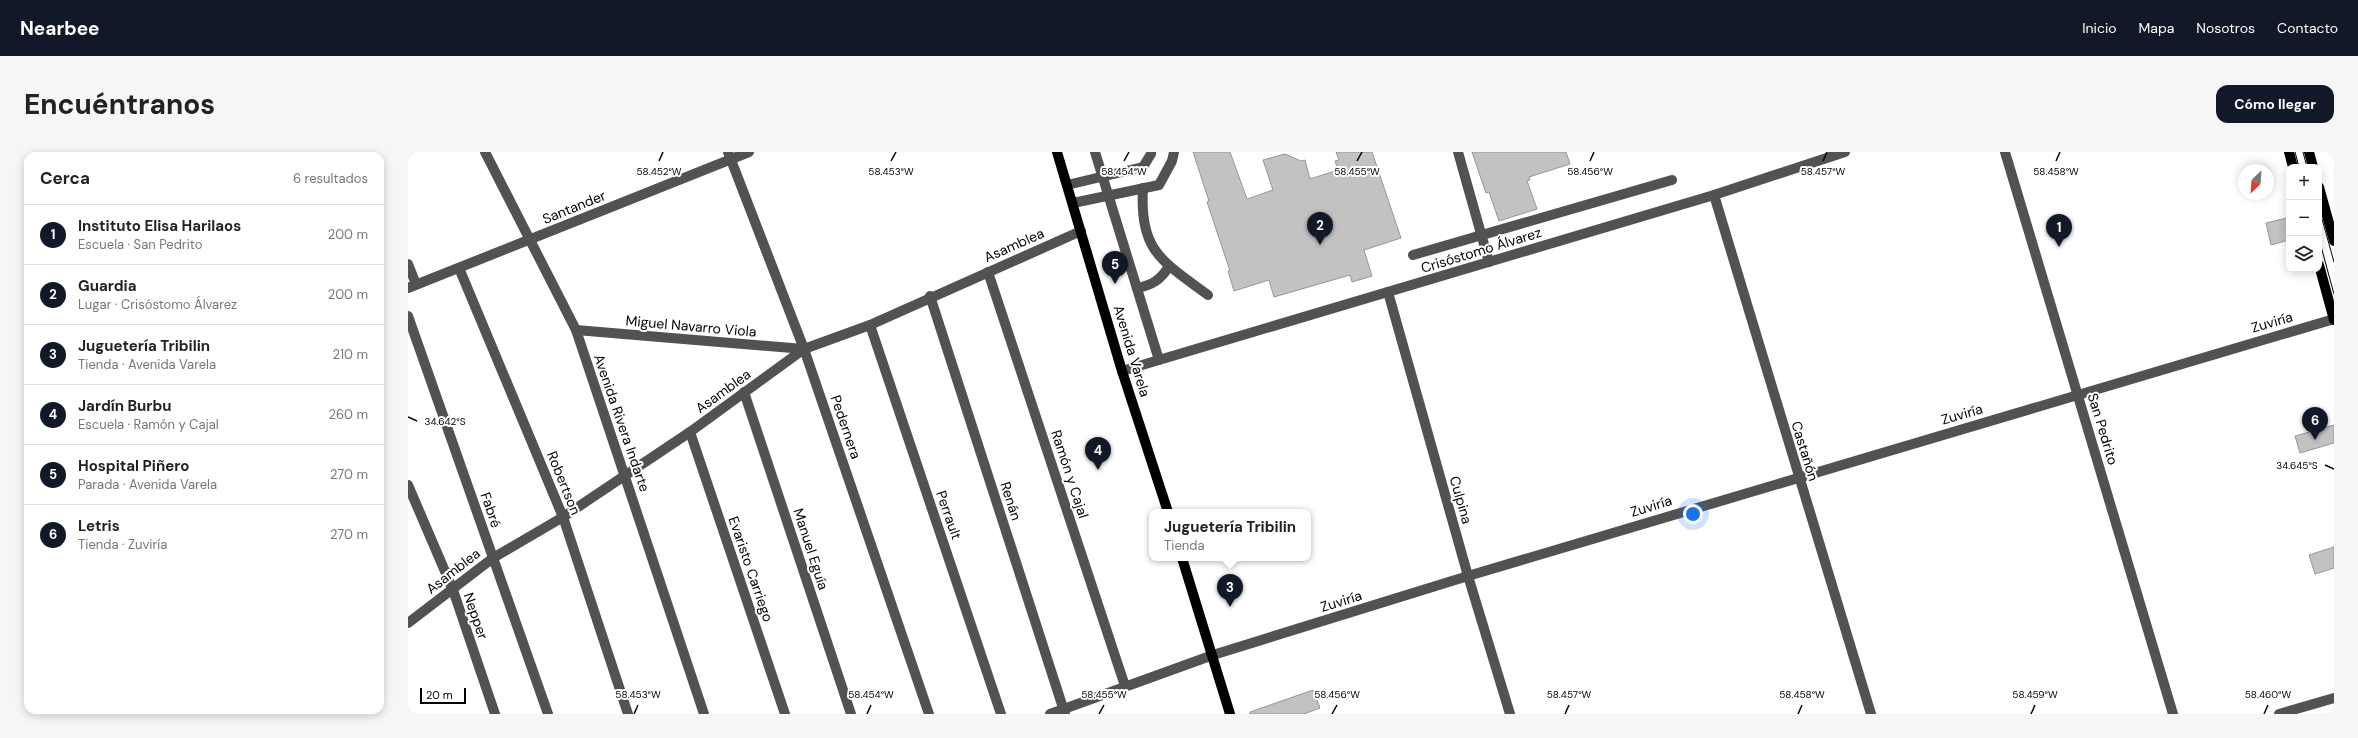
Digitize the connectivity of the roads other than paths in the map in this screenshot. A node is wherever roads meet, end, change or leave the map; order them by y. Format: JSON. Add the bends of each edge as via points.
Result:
{"nodes":[{"id":1,"x":486,"y":152,"type":"edge"},
{"id":2,"x":749,"y":152,"type":"edge"},
{"id":3,"x":1057,"y":152,"type":"edge"},
{"id":4,"x":1095,"y":152,"type":"edge"},
{"id":5,"x":1151,"y":152,"type":"edge"},
{"id":6,"x":1174,"y":152,"type":"edge"},
{"id":7,"x":1458,"y":152,"type":"edge"},
{"id":8,"x":1845,"y":152,"type":"edge"},
{"id":9,"x":2005,"y":152,"type":"edge"},
{"id":10,"x":2289,"y":152,"type":"edge"},
{"id":11,"x":2309,"y":152,"type":"edge"},
{"id":12,"x":729,"y":156,"type":"edge"},
{"id":13,"x":2292,"y":164,"type":"edge"},
{"id":14,"x":2312,"y":164,"type":"edge"},
{"id":15,"x":1103,"y":177,"type":"junction"},
{"id":16,"x":1672,"y":180,"type":"dead end"},
{"id":17,"x":1068,"y":185,"type":"junction"},
{"id":18,"x":1143,"y":188,"type":"junction"},
{"id":19,"x":1714,"y":195,"type":"junction"},
{"id":20,"x":1108,"y":196,"type":"junction"},
{"id":21,"x":2322,"y":198,"type":"edge"},
{"id":22,"x":1073,"y":203,"type":"junction"},
{"id":23,"x":1081,"y":231,"type":"junction"},
{"id":24,"x":1482,"y":235,"type":"junction"},
{"id":25,"x":531,"y":240,"type":"junction"},
{"id":26,"x":2334,"y":241,"type":"edge"},
{"id":27,"x":1413,"y":255,"type":"dead end"},
{"id":28,"x":1489,"y":262,"type":"junction"},
{"id":29,"x":408,"y":264,"type":"edge"},
{"id":30,"x":1169,"y":266,"type":"junction"},
{"id":31,"x":458,"y":268,"type":"junction"},
{"id":32,"x":988,"y":272,"type":"junction"},
{"id":33,"x":2321,"y":272,"type":"edge"},
{"id":34,"x":412,"y":286,"type":"edge"},
{"id":35,"x":1137,"y":288,"type":"junction"},
{"id":36,"x":1388,"y":292,"type":"junction"},
{"id":37,"x":1208,"y":295,"type":"dead end"},
{"id":38,"x":930,"y":296,"type":"junction"},
{"id":39,"x":408,"y":316,"type":"edge"},
{"id":40,"x":2334,"y":319,"type":"edge"},
{"id":41,"x":870,"y":325,"type":"junction"},
{"id":42,"x":576,"y":330,"type":"junction"},
{"id":43,"x":804,"y":349,"type":"junction"},
{"id":44,"x":1159,"y":360,"type":"junction"},
{"id":45,"x":1122,"y":371,"type":"junction"},
{"id":46,"x":744,"y":392,"type":"junction"},
{"id":47,"x":2078,"y":394,"type":"junction"},
{"id":48,"x":690,"y":432,"type":"junction"},
{"id":49,"x":626,"y":475,"type":"junction"},
{"id":50,"x":1799,"y":477,"type":"junction"},
{"id":51,"x":408,"y":485,"type":"edge"},
{"id":52,"x":1167,"y":509,"type":"edge"},
{"id":53,"x":564,"y":517,"type":"junction"},
{"id":54,"x":493,"y":558,"type":"junction"},
{"id":55,"x":1183,"y":561,"type":"edge"},
{"id":56,"x":1468,"y":576,"type":"junction"},
{"id":57,"x":453,"y":590,"type":"junction"},
{"id":58,"x":408,"y":623,"type":"edge"},
{"id":59,"x":1213,"y":655,"type":"junction"},
{"id":60,"x":1125,"y":686,"type":"junction"},
{"id":61,"x":2334,"y":698,"type":"edge"},
{"id":62,"x":1064,"y":711,"type":"edge"},
{"id":63,"x":495,"y":714,"type":"edge"},
{"id":64,"x":548,"y":714,"type":"edge"},
{"id":65,"x":628,"y":714,"type":"edge"},
{"id":66,"x":704,"y":714,"type":"edge"},
{"id":67,"x":785,"y":714,"type":"edge"},
{"id":68,"x":851,"y":714,"type":"edge"},
{"id":69,"x":929,"y":714,"type":"edge"},
{"id":70,"x":1001,"y":714,"type":"edge"},
{"id":71,"x":1050,"y":714,"type":"edge"},
{"id":72,"x":1230,"y":714,"type":"edge"},
{"id":73,"x":1510,"y":714,"type":"edge"},
{"id":74,"x":1871,"y":714,"type":"edge"},
{"id":75,"x":2173,"y":714,"type":"edge"},
{"id":76,"x":2280,"y":714,"type":"edge"}],
"edges":[{"from":1,"to":25,"type":"street","name":"Avenida Rivera Indarte"},
{"from":2,"to":12,"type":"street","name":"Santander"},
{"from":3,"to":17,"type":"main road","name":"Avenida Varela"},
{"from":4,"to":15,"type":"street"},
{"from":5,"to":15,"type":"street","via":[[1143,167]]},
{"from":6,"to":18,"type":"street","via":[[1159,185]]},
{"from":7,"to":24,"type":"street"},
{"from":8,"to":19,"type":"street","name":"Crisóstomo Álvarez"},
{"from":9,"to":47,"type":"street","name":"San Pedrito"},
{"from":10,"to":13,"type":"main road"},
{"from":11,"to":14,"type":"main road"},
{"from":12,"to":25,"type":"street","name":"Santander"},
{"from":12,"to":43,"type":"street","name":"Pedernera"},
{"from":15,"to":17,"type":"street"},
{"from":15,"to":20,"type":"street"},
{"from":16,"to":24,"type":"street"},
{"from":17,"to":22,"type":"main road","name":"Avenida Varela"},
{"from":18,"to":20,"type":"street"},
{"from":18,"to":30,"type":"street","via":[[1141,214],[1147,236],[1158,256]]},
{"from":19,"to":28,"type":"street","name":"Crisóstomo Álvarez"},
{"from":19,"to":50,"type":"street","name":"Castañón"},
{"from":20,"to":22,"type":"street"},
{"from":20,"to":35,"type":"street"},
{"from":21,"to":26,"type":"main road"},
{"from":22,"to":23,"type":"main road","name":"Avenida Varela"},
{"from":23,"to":32,"type":"street","name":"Asamblea"},
{"from":23,"to":45,"type":"main road","name":"Avenida Varela"},
{"from":24,"to":27,"type":"street"},
{"from":24,"to":28,"type":"street"},
{"from":25,"to":31,"type":"street","name":"Santander"},
{"from":25,"to":42,"type":"street","name":"Avenida Rivera Indarte"},
{"from":28,"to":36,"type":"street","name":"Crisóstomo Álvarez"},
{"from":29,"to":34,"type":"street"},
{"from":30,"to":35,"type":"street","via":[[1156,282]]},
{"from":30,"to":37,"type":"street"},
{"from":31,"to":34,"type":"street","name":"Santander"},
{"from":31,"to":53,"type":"street","name":"Robertson"},
{"from":32,"to":38,"type":"street","name":"Asamblea"},
{"from":32,"to":60,"type":"street","name":"Ramón y Cajal"},
{"from":33,"to":40,"type":"main road"},
{"from":35,"to":44,"type":"street"},
{"from":36,"to":44,"type":"street","name":"Crisóstomo Álvarez"},
{"from":36,"to":56,"type":"street","name":"Culpina"},
{"from":38,"to":41,"type":"street","name":"Asamblea"},
{"from":38,"to":62,"type":"street","name":"Renán"},
{"from":39,"to":54,"type":"street","name":"Fabré"},
{"from":40,"to":47,"type":"street","name":"Zuviría"},
{"from":41,"to":43,"type":"street","name":"Asamblea"},
{"from":41,"to":70,"type":"street","name":"Perrault"},
{"from":42,"to":43,"type":"street","name":"Miguel Navarro Viola"},
{"from":42,"to":49,"type":"street","name":"Avenida Rivera Indarte"},
{"from":43,"to":46,"type":"street","name":"Asamblea"},
{"from":43,"to":69,"type":"street","name":"Pedernera"},
{"from":44,"to":45,"type":"street","name":"Crisóstomo Álvarez"},
{"from":45,"to":52,"type":"main road","name":"Avenida Varela"},
{"from":46,"to":48,"type":"street","name":"Asamblea"},
{"from":46,"to":68,"type":"street","name":"Manuel Eguía"},
{"from":47,"to":50,"type":"street","name":"Zuviría"},
{"from":47,"to":75,"type":"street","name":"San Pedrito"},
{"from":48,"to":49,"type":"street","name":"Asamblea"},
{"from":48,"to":67,"type":"street","name":"Evaristo Carriego"},
{"from":49,"to":53,"type":"street","name":"Asamblea"},
{"from":49,"to":66,"type":"street","name":"Avenida Rivera Indarte"},
{"from":50,"to":56,"type":"street","name":"Zuviría"},
{"from":50,"to":74,"type":"street","name":"Castañón"},
{"from":51,"to":57,"type":"street","name":"Nepper"},
{"from":53,"to":54,"type":"street","name":"Asamblea"},
{"from":53,"to":65,"type":"street","name":"Robertson"},
{"from":54,"to":57,"type":"street","name":"Asamblea"},
{"from":54,"to":64,"type":"street","name":"Fabré"},
{"from":55,"to":59,"type":"main road"},
{"from":56,"to":59,"type":"street","name":"Zuviría"},
{"from":56,"to":73,"type":"street","name":"Culpina"},
{"from":57,"to":58,"type":"street","name":"Asamblea"},
{"from":57,"to":63,"type":"street","name":"Nepper"},
{"from":59,"to":60,"type":"street","name":"Zuviría"},
{"from":59,"to":72,"type":"main road"},
{"from":60,"to":62,"type":"street","name":"Zuviría"},
{"from":61,"to":76,"type":"street"},
{"from":62,"to":71,"type":"street","name":"Zuviría"}]}
